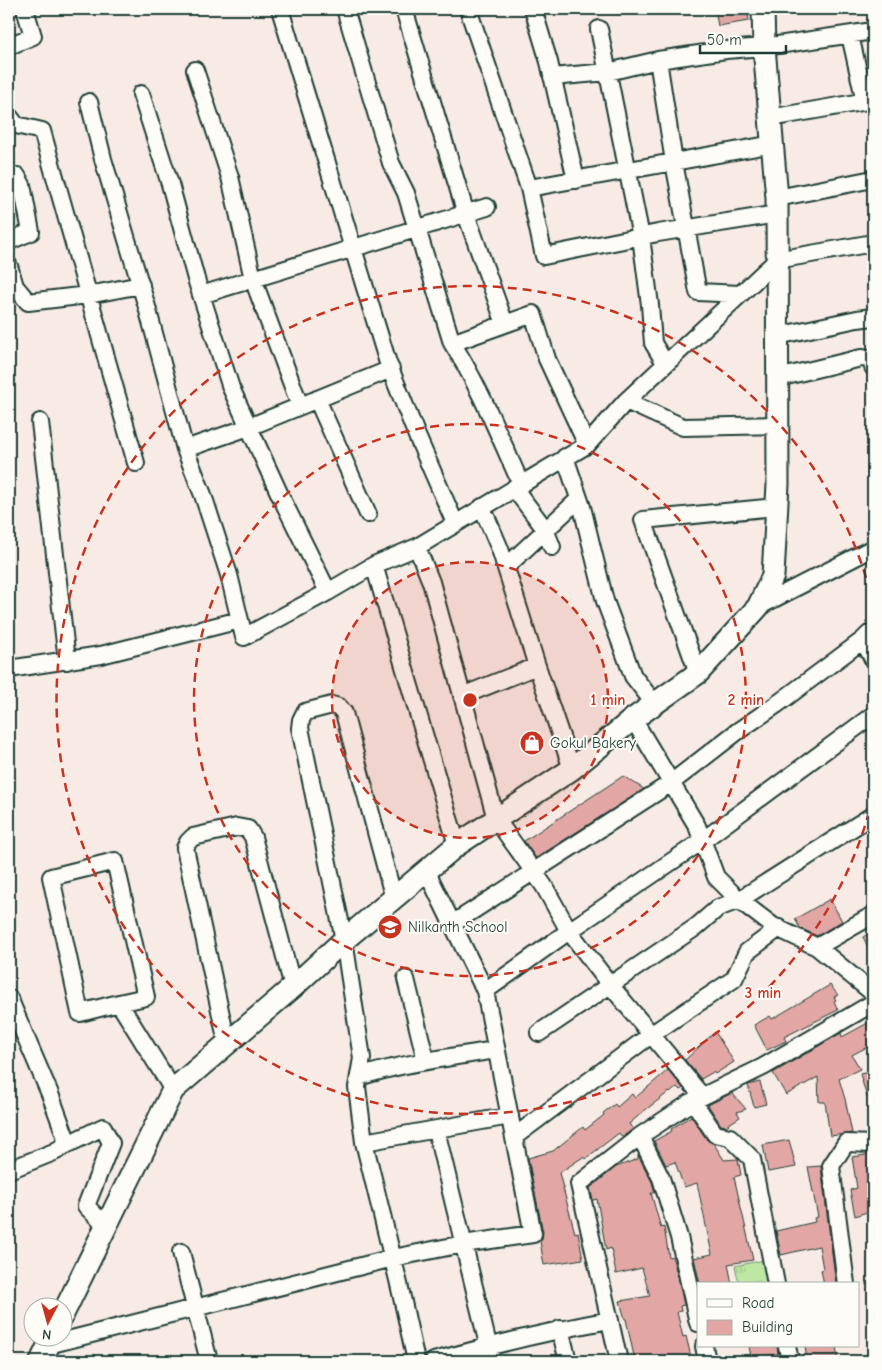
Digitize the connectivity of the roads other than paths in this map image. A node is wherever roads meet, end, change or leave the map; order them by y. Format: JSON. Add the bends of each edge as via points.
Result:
{"nodes":[{"id":1,"x":24,"y":9,"type":"edge"},
{"id":2,"x":280,"y":9,"type":"edge"},
{"id":3,"x":345,"y":9,"type":"edge"},
{"id":4,"x":404,"y":9,"type":"edge"},
{"id":5,"x":468,"y":9,"type":"edge"},
{"id":6,"x":533,"y":9,"type":"edge"},
{"id":7,"x":763,"y":9,"type":"edge"},
{"id":8,"x":599,"y":29,"type":"dead end"},
{"id":9,"x":873,"y":31,"type":"edge"},
{"id":10,"x":850,"y":36,"type":"junction"},
{"id":11,"x":9,"y":46,"type":"edge"},
{"id":12,"x":764,"y":47,"type":"junction"},
{"id":13,"x":658,"y":60,"type":"junction"},
{"id":14,"x":195,"y":70,"type":"dead end"},
{"id":15,"x":608,"y":72,"type":"junction"},
{"id":16,"x":552,"y":76,"type":"junction"},
{"id":17,"x":141,"y":94,"type":"dead end"},
{"id":18,"x":868,"y":100,"type":"edge"},
{"id":19,"x":90,"y":102,"type":"dead end"},
{"id":20,"x":9,"y":116,"type":"edge"},
{"id":21,"x":770,"y":118,"type":"junction"},
{"id":22,"x":772,"y":144,"type":"junction"},
{"id":23,"x":674,"y":162,"type":"junction"},
{"id":24,"x":628,"y":170,"type":"junction"},
{"id":25,"x":9,"y":178,"type":"edge"},
{"id":26,"x":873,"y":179,"type":"edge"},
{"id":27,"x":576,"y":180,"type":"junction"},
{"id":28,"x":529,"y":188,"type":"junction"},
{"id":29,"x":777,"y":206,"type":"junction"},
{"id":30,"x":487,"y":207,"type":"dead end"},
{"id":31,"x":466,"y":214,"type":"junction"},
{"id":32,"x":417,"y":228,"type":"junction"},
{"id":33,"x":687,"y":229,"type":"junction"},
{"id":34,"x":641,"y":237,"type":"junction"},
{"id":35,"x":9,"y":241,"type":"edge"},
{"id":36,"x":873,"y":243,"type":"edge"},
{"id":37,"x":352,"y":248,"type":"junction"},
{"id":38,"x":778,"y":260,"type":"junction"},
{"id":39,"x":9,"y":266,"type":"edge"},
{"id":40,"x":253,"y":279,"type":"junction"},
{"id":41,"x":141,"y":285,"type":"junction"},
{"id":42,"x":740,"y":294,"type":"junction"},
{"id":43,"x":88,"y":295,"type":"junction"},
{"id":44,"x":201,"y":295,"type":"junction"},
{"id":45,"x":873,"y":318,"type":"edge"},
{"id":46,"x":505,"y":324,"type":"junction"},
{"id":47,"x":778,"y":336,"type":"junction"},
{"id":48,"x":452,"y":343,"type":"junction"},
{"id":49,"x":665,"y":363,"type":"junction"},
{"id":50,"x":873,"y":367,"type":"edge"},
{"id":51,"x":391,"y":369,"type":"junction"},
{"id":52,"x":778,"y":378,"type":"junction"},
{"id":53,"x":317,"y":399,"type":"junction"},
{"id":54,"x":626,"y":401,"type":"junction"},
{"id":55,"x":300,"y":406,"type":"junction"},
{"id":56,"x":40,"y":422,"type":"dead end"},
{"id":57,"x":778,"y":425,"type":"junction"},
{"id":58,"x":249,"y":426,"type":"junction"},
{"id":59,"x":587,"y":445,"type":"junction"},
{"id":60,"x":185,"y":449,"type":"junction"},
{"id":61,"x":565,"y":458,"type":"junction"},
{"id":62,"x":136,"y":463,"type":"dead end"},
{"id":63,"x":517,"y":486,"type":"junction"},
{"id":64,"x":580,"y":499,"type":"junction"},
{"id":65,"x":482,"y":507,"type":"junction"},
{"id":66,"x":776,"y":507,"type":"junction"},
{"id":67,"x":368,"y":514,"type":"dead end"},
{"id":68,"x":456,"y":523,"type":"junction"},
{"id":69,"x":546,"y":529,"type":"junction"},
{"id":70,"x":417,"y":547,"type":"junction"},
{"id":71,"x":552,"y":547,"type":"dead end"},
{"id":72,"x":873,"y":548,"type":"edge"},
{"id":73,"x":374,"y":565,"type":"junction"},
{"id":74,"x":506,"y":567,"type":"junction"},
{"id":75,"x":328,"y":592,"type":"junction"},
{"id":76,"x":758,"y":607,"type":"junction"},
{"id":77,"x":240,"y":620,"type":"junction"},
{"id":78,"x":868,"y":637,"type":"edge"},
{"id":79,"x":873,"y":659,"type":"edge"},
{"id":80,"x":67,"y":661,"type":"junction"},
{"id":81,"x":537,"y":666,"type":"junction"},
{"id":82,"x":9,"y":668,"type":"edge"},
{"id":83,"x":698,"y":673,"type":"junction"},
{"id":84,"x":462,"y":696,"type":"junction"},
{"id":85,"x":654,"y":703,"type":"junction"},
{"id":86,"x":873,"y":716,"type":"edge"},
{"id":87,"x":633,"y":719,"type":"junction"},
{"id":88,"x":572,"y":769,"type":"junction"},
{"id":89,"x":671,"y":783,"type":"junction"},
{"id":90,"x":873,"y":816,"type":"edge"},
{"id":91,"x":496,"y":819,"type":"junction"},
{"id":92,"x":702,"y":841,"type":"junction"},
{"id":93,"x":456,"y":844,"type":"junction"},
{"id":94,"x":426,"y":870,"type":"junction"},
{"id":95,"x":534,"y":871,"type":"junction"},
{"id":96,"x":394,"y":899,"type":"junction"},
{"id":97,"x":738,"y":900,"type":"junction"},
{"id":98,"x":873,"y":915,"type":"edge"},
{"id":99,"x":452,"y":924,"type":"junction"},
{"id":100,"x":780,"y":928,"type":"junction"},
{"id":101,"x":568,"y":931,"type":"junction"},
{"id":102,"x":344,"y":940,"type":"junction"},
{"id":103,"x":817,"y":947,"type":"junction"},
{"id":104,"x":406,"y":979,"type":"dead end"},
{"id":105,"x":611,"y":986,"type":"junction"},
{"id":106,"x":293,"y":987,"type":"junction"},
{"id":107,"x":485,"y":991,"type":"junction"},
{"id":108,"x":873,"y":993,"type":"edge"},
{"id":109,"x":9,"y":998,"type":"edge"},
{"id":110,"x":873,"y":1002,"type":"edge"},
{"id":111,"x":119,"y":1003,"type":"junction"},
{"id":112,"x":539,"y":1033,"type":"dead end"},
{"id":113,"x":652,"y":1034,"type":"junction"},
{"id":114,"x":227,"y":1043,"type":"junction"},
{"id":115,"x":496,"y":1050,"type":"junction"},
{"id":116,"x":426,"y":1061,"type":"junction"},
{"id":117,"x":359,"y":1077,"type":"junction"},
{"id":118,"x":173,"y":1090,"type":"junction"},
{"id":119,"x":697,"y":1098,"type":"junction"},
{"id":120,"x":510,"y":1116,"type":"junction"},
{"id":121,"x":436,"y":1130,"type":"junction"},
{"id":122,"x":640,"y":1136,"type":"junction"},
{"id":123,"x":514,"y":1137,"type":"junction"},
{"id":124,"x":364,"y":1142,"type":"junction"},
{"id":125,"x":873,"y":1144,"type":"edge"},
{"id":126,"x":66,"y":1145,"type":"junction"},
{"id":127,"x":9,"y":1170,"type":"edge"},
{"id":128,"x":106,"y":1226,"type":"junction"},
{"id":129,"x":463,"y":1244,"type":"junction"},
{"id":130,"x":181,"y":1252,"type":"dead end"},
{"id":131,"x":393,"y":1258,"type":"junction"},
{"id":132,"x":776,"y":1282,"type":"edge"},
{"id":133,"x":846,"y":1282,"type":"edge"},
{"id":134,"x":71,"y":1298,"type":"edge"},
{"id":135,"x":195,"y":1308,"type":"junction"},
{"id":136,"x":697,"y":1318,"type":"edge"},
{"id":137,"x":610,"y":1320,"type":"junction"},
{"id":138,"x":560,"y":1329,"type":"junction"},
{"id":139,"x":72,"y":1341,"type":"edge"},
{"id":140,"x":704,"y":1348,"type":"edge"},
{"id":141,"x":788,"y":1348,"type":"edge"},
{"id":142,"x":490,"y":1353,"type":"edge"},
{"id":143,"x":209,"y":1361,"type":"edge"},
{"id":144,"x":416,"y":1361,"type":"edge"},
{"id":145,"x":434,"y":1361,"type":"edge"},
{"id":146,"x":568,"y":1361,"type":"edge"},
{"id":147,"x":619,"y":1361,"type":"edge"},
{"id":148,"x":707,"y":1361,"type":"edge"},
{"id":149,"x":790,"y":1361,"type":"edge"}],
"edges":[{"from":1,"to":11,"type":"street","via":[[34,36]]},
{"from":2,"to":37,"type":"street"},
{"from":3,"to":32,"type":"street","via":[[391,163],[406,193]]},
{"from":4,"to":31,"type":"street"},
{"from":5,"to":28,"type":"street"},
{"from":6,"to":16,"type":"street"},
{"from":7,"to":12,"type":"main road"},
{"from":8,"to":15,"type":"street"},
{"from":9,"to":10,"type":"street"},
{"from":10,"to":12,"type":"street"},
{"from":10,"to":18,"type":"street","via":[[863,93]]},
{"from":12,"to":13,"type":"street"},
{"from":12,"to":21,"type":"main road"},
{"from":13,"to":15,"type":"street"},
{"from":13,"to":23,"type":"street"},
{"from":14,"to":40,"type":"street","via":[[230,177]]},
{"from":15,"to":16,"type":"street"},
{"from":15,"to":24,"type":"street"},
{"from":16,"to":27,"type":"street"},
{"from":17,"to":44,"type":"street"},
{"from":18,"to":21,"type":"street"},
{"from":19,"to":41,"type":"street","via":[[103,159]]},
{"from":20,"to":43,"type":"street","via":[[16,125],[42,131]]},
{"from":21,"to":22,"type":"main road"},
{"from":22,"to":23,"type":"street"},
{"from":22,"to":29,"type":"main road"},
{"from":23,"to":24,"type":"street"},
{"from":23,"to":33,"type":"street"},
{"from":24,"to":27,"type":"street"},
{"from":24,"to":34,"type":"street"},
{"from":25,"to":35,"type":"street","via":[[17,176],[22,185],[30,232]]},
{"from":26,"to":29,"type":"street"},
{"from":27,"to":28,"type":"street"},
{"from":28,"to":34,"type":"street","via":[[544,256]]},
{"from":29,"to":33,"type":"street"},
{"from":29,"to":38,"type":"main road"},
{"from":30,"to":31,"type":"street"},
{"from":31,"to":32,"type":"street"},
{"from":31,"to":46,"type":"street"},
{"from":32,"to":37,"type":"street"},
{"from":32,"to":48,"type":"street"},
{"from":33,"to":34,"type":"street"},
{"from":33,"to":42,"type":"street","via":[[698,292]]},
{"from":34,"to":49,"type":"street","via":[[653,343]]},
{"from":36,"to":38,"type":"street"},
{"from":37,"to":40,"type":"street"},
{"from":37,"to":51,"type":"street"},
{"from":38,"to":42,"type":"street"},
{"from":38,"to":47,"type":"main road"},
{"from":39,"to":43,"type":"street","via":[[15,286],[28,302]]},
{"from":40,"to":44,"type":"street"},
{"from":40,"to":55,"type":"street"},
{"from":41,"to":43,"type":"street"},
{"from":41,"to":60,"type":"street"},
{"from":42,"to":49,"type":"street"},
{"from":43,"to":62,"type":"street"},
{"from":44,"to":58,"type":"street","via":[[231,388]]},
{"from":45,"to":47,"type":"street"},
{"from":46,"to":48,"type":"street"},
{"from":46,"to":59,"type":"street","via":[[533,314],[547,359]]},
{"from":47,"to":52,"type":"main road"},
{"from":48,"to":63,"type":"street","via":[[482,399]]},
{"from":49,"to":54,"type":"street"},
{"from":50,"to":52,"type":"street","via":[[871,359],[861,358]]},
{"from":51,"to":53,"type":"street"},
{"from":51,"to":68,"type":"street"},
{"from":52,"to":57,"type":"main road"},
{"from":53,"to":55,"type":"street"},
{"from":53,"to":67,"type":"street"},
{"from":54,"to":57,"type":"street","via":[[683,427]]},
{"from":54,"to":59,"type":"street"},
{"from":55,"to":58,"type":"street"},
{"from":56,"to":80,"type":"street"},
{"from":57,"to":66,"type":"main road"},
{"from":58,"to":60,"type":"street"},
{"from":58,"to":75,"type":"street"},
{"from":59,"to":61,"type":"street"},
{"from":60,"to":77,"type":"street","via":[[229,575]]},
{"from":61,"to":63,"type":"street"},
{"from":61,"to":64,"type":"street"},
{"from":63,"to":65,"type":"street"},
{"from":63,"to":69,"type":"street"},
{"from":64,"to":69,"type":"street"},
{"from":64,"to":85,"type":"street","via":[[606,601],[633,676]]},
{"from":65,"to":68,"type":"street"},
{"from":65,"to":74,"type":"street"},
{"from":66,"to":76,"type":"main road","via":[[773,576]]},
{"from":66,"to":83,"type":"street","via":[[643,520]]},
{"from":68,"to":70,"type":"street"},
{"from":69,"to":71,"type":"street"},
{"from":69,"to":74,"type":"street"},
{"from":70,"to":73,"type":"street"},
{"from":70,"to":84,"type":"street","via":[[431,582]]},
{"from":72,"to":76,"type":"street"},
{"from":73,"to":75,"type":"street"},
{"from":73,"to":93,"type":"street"},
{"from":74,"to":81,"type":"street"},
{"from":75,"to":77,"type":"street","via":[[244,637]]},
{"from":76,"to":83,"type":"main road"},
{"from":77,"to":80,"type":"street"},
{"from":78,"to":79,"type":"street"},
{"from":78,"to":89,"type":"street"},
{"from":80,"to":82,"type":"street"},
{"from":81,"to":84,"type":"street"},
{"from":81,"to":88,"type":"street"},
{"from":83,"to":85,"type":"main road"},
{"from":84,"to":91,"type":"street"},
{"from":85,"to":87,"type":"main road"},
{"from":86,"to":92,"type":"street"},
{"from":87,"to":88,"type":"main road"},
{"from":87,"to":89,"type":"street"},
{"from":88,"to":91,"type":"main road"},
{"from":89,"to":92,"type":"street","via":[[697,826]]},
{"from":89,"to":95,"type":"street"},
{"from":90,"to":97,"type":"street"},
{"from":91,"to":93,"type":"main road"},
{"from":91,"to":95,"type":"street"},
{"from":92,"to":97,"type":"street","via":[[716,877]]},
{"from":92,"to":101,"type":"street"},
{"from":93,"to":94,"type":"main road"},
{"from":94,"to":96,"type":"main road"},
{"from":94,"to":99,"type":"street"},
{"from":95,"to":99,"type":"street"},
{"from":95,"to":101,"type":"street"},
{"from":96,"to":102,"type":"main road"},
{"from":96,"to":102,"type":"street","via":[[344,714],[332,704],[305,712],[300,728]]},
{"from":97,"to":100,"type":"street"},
{"from":97,"to":105,"type":"street","via":[[718,908]]},
{"from":98,"to":103,"type":"street"},
{"from":99,"to":107,"type":"street"},
{"from":100,"to":103,"type":"street"},
{"from":100,"to":113,"type":"street","via":[[747,952],[734,979]]},
{"from":101,"to":105,"type":"street"},
{"from":101,"to":107,"type":"street"},
{"from":102,"to":106,"type":"main road"},
{"from":102,"to":117,"type":"street","via":[[362,1058]]},
{"from":103,"to":108,"type":"street"},
{"from":104,"to":116,"type":"street"},
{"from":105,"to":112,"type":"street"},
{"from":105,"to":113,"type":"street"},
{"from":106,"to":114,"type":"main road"},
{"from":106,"to":114,"type":"street","via":[[254,837],[248,828],[236,827],[193,837],[185,848]]},
{"from":107,"to":115,"type":"street"},
{"from":109,"to":126,"type":"street","via":[[50,1094]]},
{"from":110,"to":119,"type":"street","via":[[763,1067]]},
{"from":111,"to":111,"type":"street","via":[[80,1013],[52,877],[115,861],[146,997]]},
{"from":111,"to":118,"type":"street"},
{"from":113,"to":119,"type":"street"},
{"from":113,"to":123,"type":"street"},
{"from":114,"to":118,"type":"main road"},
{"from":115,"to":116,"type":"street"},
{"from":115,"to":120,"type":"street"},
{"from":116,"to":117,"type":"street"},
{"from":117,"to":124,"type":"street"},
{"from":118,"to":128,"type":"main road"},
{"from":119,"to":122,"type":"street"},
{"from":119,"to":132,"type":"street","via":[[715,1134],[730,1137],[752,1159]]},
{"from":120,"to":121,"type":"street"},
{"from":120,"to":123,"type":"street"},
{"from":121,"to":124,"type":"street"},
{"from":121,"to":129,"type":"street"},
{"from":122,"to":136,"type":"street","via":[[661,1178],[679,1236]]},
{"from":122,"to":137,"type":"street","via":[[578,1184]]},
{"from":123,"to":129,"type":"street","via":[[534,1234]]},
{"from":124,"to":131,"type":"street"},
{"from":125,"to":133,"type":"street","via":[[846,1143],[831,1166]]},
{"from":126,"to":127,"type":"street"},
{"from":126,"to":128,"type":"street","via":[[103,1127],[111,1143],[86,1206]]},
{"from":128,"to":134,"type":"main road"},
{"from":129,"to":131,"type":"street"},
{"from":129,"to":142,"type":"street"},
{"from":130,"to":135,"type":"street"},
{"from":131,"to":135,"type":"street"},
{"from":131,"to":144,"type":"street"},
{"from":135,"to":139,"type":"street"},
{"from":135,"to":143,"type":"street"},
{"from":137,"to":138,"type":"street"},
{"from":137,"to":147,"type":"street"},
{"from":138,"to":142,"type":"street"},
{"from":138,"to":146,"type":"street"},
{"from":140,"to":148,"type":"street"},
{"from":141,"to":149,"type":"street"},
{"from":142,"to":145,"type":"street"}]}
